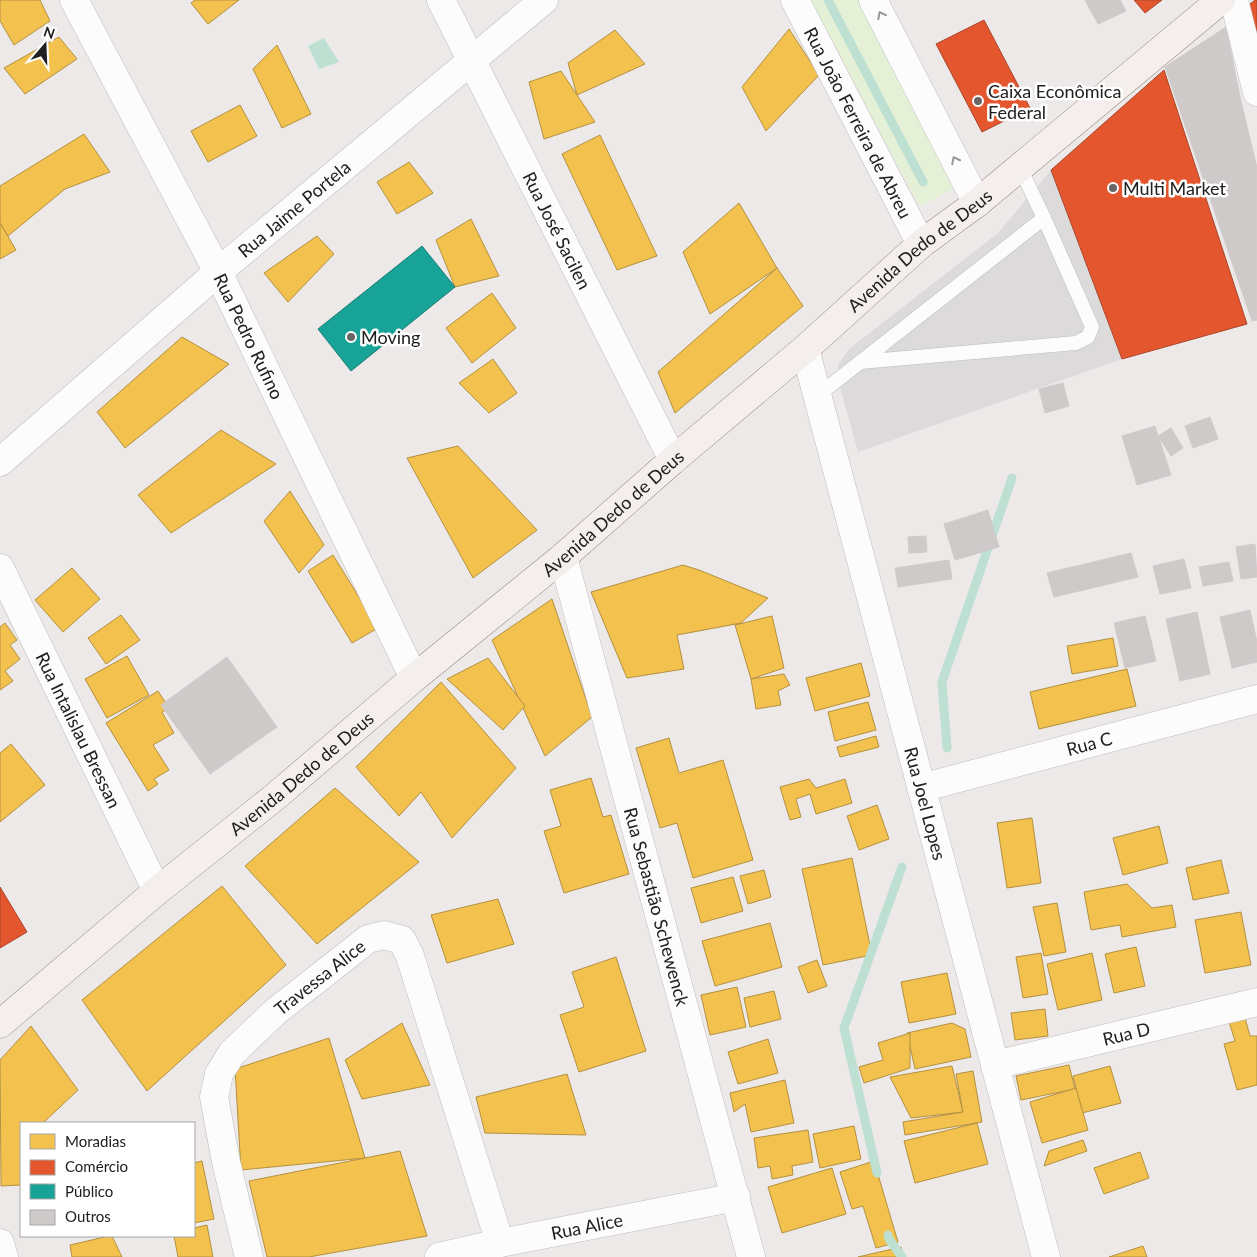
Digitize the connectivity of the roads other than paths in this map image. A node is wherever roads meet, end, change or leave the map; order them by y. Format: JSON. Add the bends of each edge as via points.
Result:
{"nodes":[{"id":1,"x":74,"y":0,"type":"edge"},
{"id":2,"x":441,"y":0,"type":"edge"},
{"id":3,"x":544,"y":0,"type":"edge"},
{"id":4,"x":795,"y":0,"type":"edge"},
{"id":5,"x":873,"y":0,"type":"edge"},
{"id":6,"x":1221,"y":0,"type":"edge"},
{"id":7,"x":1234,"y":0,"type":"edge"},
{"id":8,"x":472,"y":59,"type":"junction"},
{"id":9,"x":1257,"y":92,"type":"edge"},
{"id":10,"x":1020,"y":168,"type":"junction"},
{"id":11,"x":977,"y":203,"type":"junction"},
{"id":12,"x":1044,"y":218,"type":"junction"},
{"id":13,"x":921,"y":244,"type":"junction"},
{"id":14,"x":218,"y":272,"type":"junction"},
{"id":15,"x":804,"y":349,"type":"junction"},
{"id":16,"x":860,"y":362,"type":"junction"},
{"id":17,"x":817,"y":396,"type":"junction"},
{"id":18,"x":673,"y":460,"type":"junction"},
{"id":19,"x":0,"y":462,"type":"edge"},
{"id":20,"x":562,"y":558,"type":"junction"},
{"id":21,"x":0,"y":568,"type":"edge"},
{"id":22,"x":414,"y":678,"type":"junction"},
{"id":23,"x":1257,"y":699,"type":"edge"},
{"id":24,"x":921,"y":788,"type":"junction"},
{"id":25,"x":157,"y":891,"type":"junction"},
{"id":26,"x":1257,"y":1002,"type":"edge"},
{"id":27,"x":0,"y":1024,"type":"edge"},
{"id":28,"x":995,"y":1065,"type":"junction"},
{"id":29,"x":736,"y":1197,"type":"junction"},
{"id":30,"x":0,"y":1243,"type":"edge"},
{"id":31,"x":500,"y":1243,"type":"junction"},
{"id":32,"x":4,"y":1257,"type":"edge"},
{"id":33,"x":249,"y":1257,"type":"edge"},
{"id":34,"x":439,"y":1257,"type":"edge"},
{"id":35,"x":751,"y":1257,"type":"edge"},
{"id":36,"x":1046,"y":1257,"type":"edge"}],
"edges":[{"from":1,"to":14,"type":"street","name":"Rua Pedro Rufino"},
{"from":2,"to":8,"type":"street","name":"Rua José Sacilen"},
{"from":3,"to":8,"type":"street","name":"Rua Jaime Portela"},
{"from":4,"to":13,"type":"street","name":"Rua João Ferreira de Abreu"},
{"from":11,"to":5,"type":"street","one_way":true},
{"from":6,"to":10,"type":"main road","name":"Avenida Dedo de Deus"},
{"from":7,"to":9,"type":"street"},
{"from":8,"to":14,"type":"street","name":"Rua Jaime Portela"},
{"from":8,"to":18,"type":"street","name":"Rua José Sacilen"},
{"from":10,"to":11,"type":"main road","name":"Avenida Dedo de Deus"},
{"from":10,"to":12,"type":"lane"},
{"from":11,"to":13,"type":"main road","name":"Avenida Dedo de Deus"},
{"from":12,"to":16,"type":"lane"},
{"from":12,"to":16,"type":"lane","via":[[1092,328],[1088,337],[1076,343]]},
{"from":13,"to":15,"type":"main road","name":"Avenida Dedo de Deus"},
{"from":14,"to":19,"type":"street","name":"Rua Jaime Portela"},
{"from":14,"to":22,"type":"street","name":"Rua Pedro Rufino"},
{"from":15,"to":17,"type":"street","name":"Rua Joel Lopes"},
{"from":15,"to":18,"type":"main road","name":"Avenida Dedo de Deus"},
{"from":16,"to":17,"type":"lane"},
{"from":17,"to":24,"type":"street","name":"Rua Joel Lopes"},
{"from":18,"to":20,"type":"main road","name":"Avenida Dedo de Deus"},
{"from":20,"to":22,"type":"main road","name":"Avenida Dedo de Deus"},
{"from":20,"to":29,"type":"street","name":"Rua Sebastião Schewenck"},
{"from":21,"to":25,"type":"street","name":"Rua Intalislau Bressan"},
{"from":22,"to":25,"type":"main road","name":"Avenida Dedo de Deus","via":[[276,796]]},
{"from":23,"to":24,"type":"street","name":"Rua C"},
{"from":24,"to":28,"type":"street","name":"Rua Joel Lopes"},
{"from":25,"to":27,"type":"main road","name":"Avenida Dedo de Deus"},
{"from":26,"to":28,"type":"street","name":"Rua D"},
{"from":28,"to":36,"type":"street","name":"Rua Joel Lopes"},
{"from":29,"to":31,"type":"street","name":"Rua Alice"},
{"from":29,"to":35,"type":"street","name":"Rua Sebastião Schewenck"},
{"from":30,"to":32,"type":"street"},
{"from":31,"to":33,"type":"street","name":"Travessa Alice","via":[[410,956],[402,940],[384,935],[368,939],[275,1012],[232,1053],[220,1074],[214,1097]]},
{"from":31,"to":34,"type":"street","name":"Rua Alice"}]}
